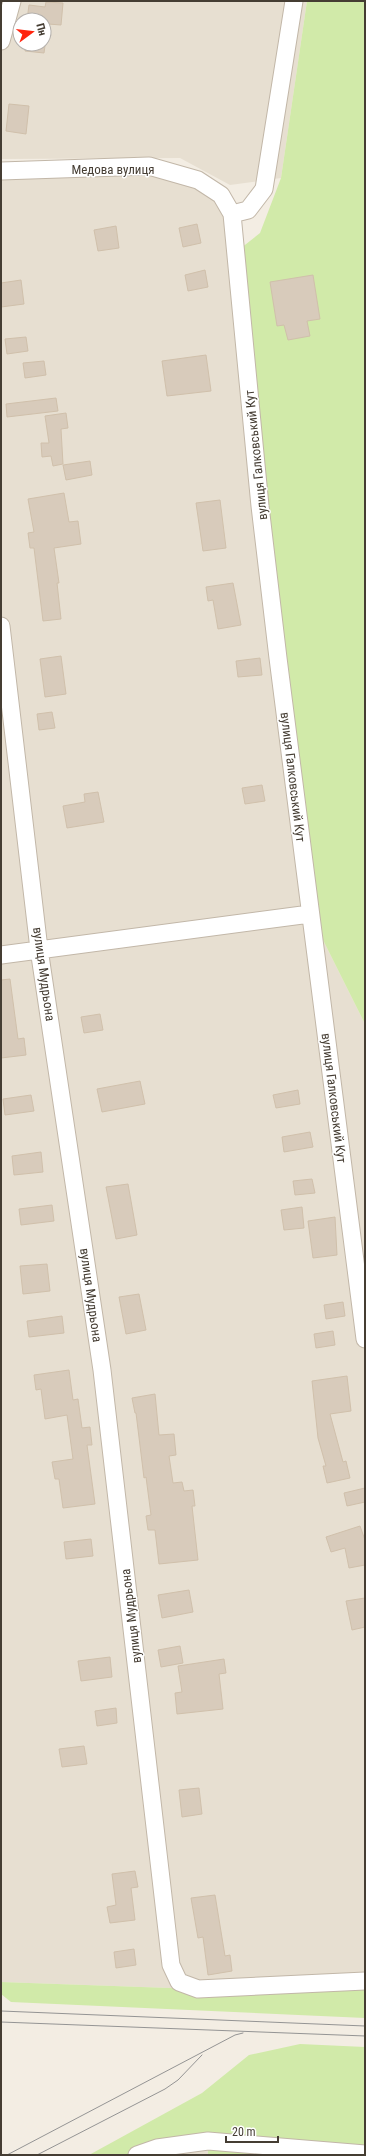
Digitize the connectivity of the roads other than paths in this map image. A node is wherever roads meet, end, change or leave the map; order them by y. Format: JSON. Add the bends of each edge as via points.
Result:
{"nodes":[{"id":1,"x":12,"y":1,"type":"edge"},
{"id":2,"x":294,"y":1,"type":"edge"},
{"id":3,"x":1,"y":41,"type":"edge"},
{"id":4,"x":1,"y":171,"type":"edge"},
{"id":5,"x":232,"y":214,"type":"junction"},
{"id":6,"x":1,"y":626,"type":"edge"},
{"id":7,"x":310,"y":914,"type":"junction"},
{"id":8,"x":39,"y":949,"type":"junction"},
{"id":9,"x":1,"y":955,"type":"edge"},
{"id":10,"x":365,"y":1339,"type":"edge"},
{"id":11,"x":365,"y":1981,"type":"edge"},
{"id":12,"x":208,"y":2148,"type":"edge"},
{"id":13,"x":365,"y":2154,"type":"edge"},
{"id":14,"x":137,"y":2155,"type":"edge"}],
"edges":[{"from":1,"to":3,"type":"street"},
{"from":2,"to":5,"type":"street","via":[[264,189],[248,210]]},
{"from":4,"to":5,"type":"street","name":"Медова вулиця","via":[[149,166],[198,180],[221,195]]},
{"from":5,"to":7,"type":"street","name":"вулиця Галковський Кут","via":[[261,514]]},
{"from":6,"to":8,"type":"street","name":"вулиця Мудрьона"},
{"from":7,"to":8,"type":"street"},
{"from":7,"to":10,"type":"street","name":"вулиця Галковський Кут"},
{"from":8,"to":9,"type":"street"},
{"from":8,"to":11,"type":"street","name":"вулиця Мудрьона","via":[[102,1370],[171,1965],[179,1982],[198,1989]]},
{"from":12,"to":13,"type":"street"},
{"from":12,"to":14,"type":"street","via":[[157,2148]]}]}
